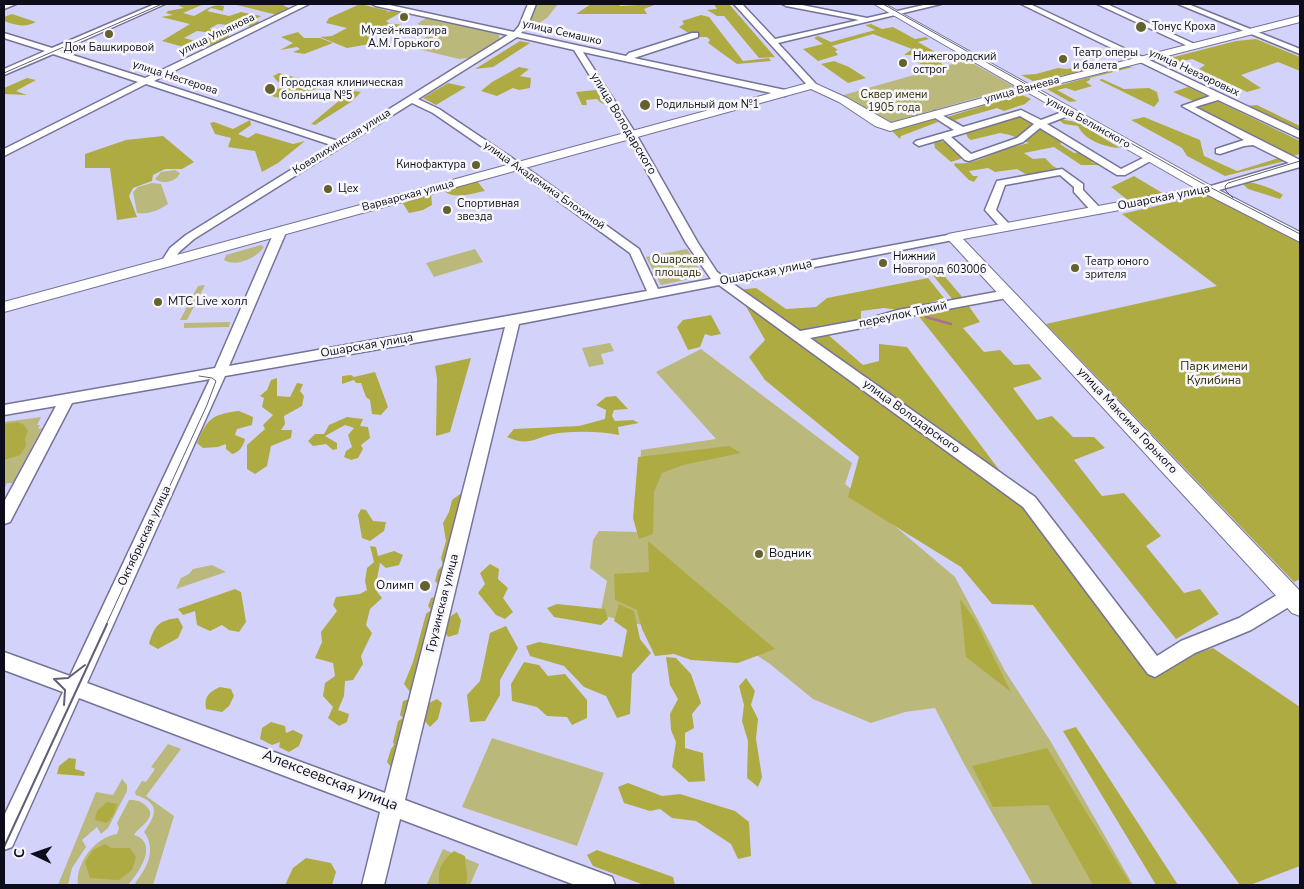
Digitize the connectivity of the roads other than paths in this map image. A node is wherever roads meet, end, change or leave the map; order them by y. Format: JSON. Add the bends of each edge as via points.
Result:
{"nodes":[{"id":1,"x":12,"y":4,"type":"edge"},
{"id":2,"x":161,"y":4,"type":"edge"},
{"id":3,"x":305,"y":4,"type":"edge"},
{"id":4,"x":376,"y":4,"type":"edge"},
{"id":5,"x":532,"y":4,"type":"edge"},
{"id":6,"x":738,"y":4,"type":"edge"},
{"id":7,"x":786,"y":4,"type":"edge"},
{"id":8,"x":879,"y":4,"type":"edge"},
{"id":9,"x":889,"y":4,"type":"edge"},
{"id":10,"x":937,"y":4,"type":"edge"},
{"id":11,"x":1025,"y":4,"type":"edge"},
{"id":12,"x":1101,"y":4,"type":"edge"},
{"id":13,"x":1182,"y":4,"type":"edge"},
{"id":14,"x":4,"y":7,"type":"edge"},
{"id":15,"x":899,"y":12,"type":"junction"},
{"id":16,"x":871,"y":19,"type":"junction"},
{"id":17,"x":1300,"y":19,"type":"edge"},
{"id":18,"x":1251,"y":32,"type":"junction"},
{"id":19,"x":516,"y":34,"type":"junction"},
{"id":20,"x":4,"y":35,"type":"edge"},
{"id":21,"x":695,"y":35,"type":"dead end"},
{"id":22,"x":773,"y":42,"type":"junction"},
{"id":23,"x":1195,"y":46,"type":"junction"},
{"id":24,"x":577,"y":48,"type":"junction"},
{"id":25,"x":54,"y":50,"type":"junction"},
{"id":26,"x":1300,"y":52,"type":"edge"},
{"id":27,"x":628,"y":59,"type":"junction"},
{"id":28,"x":1139,"y":60,"type":"junction"},
{"id":29,"x":4,"y":72,"type":"edge"},
{"id":30,"x":147,"y":81,"type":"junction"},
{"id":31,"x":743,"y":85,"type":"junction"},
{"id":32,"x":812,"y":85,"type":"junction"},
{"id":33,"x":1032,"y":87,"type":"junction"},
{"id":34,"x":785,"y":93,"type":"junction"},
{"id":35,"x":1218,"y":97,"type":"junction"},
{"id":36,"x":411,"y":99,"type":"junction"},
{"id":37,"x":754,"y":100,"type":"junction"},
{"id":38,"x":1070,"y":112,"type":"junction"},
{"id":39,"x":935,"y":114,"type":"junction"},
{"id":40,"x":1258,"y":116,"type":"junction"},
{"id":41,"x":1040,"y":124,"type":"junction"},
{"id":42,"x":1224,"y":126,"type":"junction"},
{"id":43,"x":961,"y":130,"type":"junction"},
{"id":44,"x":631,"y":134,"type":"junction"},
{"id":45,"x":944,"y":135,"type":"junction"},
{"id":46,"x":1300,"y":135,"type":"edge"},
{"id":47,"x":1255,"y":142,"type":"junction"},
{"id":48,"x":918,"y":143,"type":"dead end"},
{"id":49,"x":339,"y":144,"type":"junction"},
{"id":50,"x":1220,"y":151,"type":"dead end"},
{"id":51,"x":4,"y":154,"type":"edge"},
{"id":52,"x":969,"y":158,"type":"junction"},
{"id":53,"x":1151,"y":158,"type":"junction"},
{"id":54,"x":955,"y":163,"type":"dead end"},
{"id":55,"x":1299,"y":163,"type":"edge"},
{"id":56,"x":517,"y":166,"type":"junction"},
{"id":57,"x":1213,"y":188,"type":"junction"},
{"id":58,"x":1097,"y":211,"type":"junction"},
{"id":59,"x":1006,"y":227,"type":"junction"},
{"id":60,"x":1300,"y":229,"type":"edge"},
{"id":61,"x":281,"y":230,"type":"junction"},
{"id":62,"x":190,"y":237,"type":"junction"},
{"id":63,"x":953,"y":237,"type":"junction"},
{"id":64,"x":1300,"y":238,"type":"edge"},
{"id":65,"x":184,"y":257,"type":"junction"},
{"id":66,"x":167,"y":262,"type":"junction"},
{"id":67,"x":720,"y":281,"type":"junction"},
{"id":68,"x":654,"y":294,"type":"junction"},
{"id":69,"x":1007,"y":294,"type":"junction"},
{"id":70,"x":4,"y":307,"type":"edge"},
{"id":71,"x":514,"y":321,"type":"junction"},
{"id":72,"x":798,"y":336,"type":"junction"},
{"id":73,"x":220,"y":372,"type":"junction"},
{"id":74,"x":67,"y":399,"type":"junction"},
{"id":75,"x":4,"y":410,"type":"edge"},
{"id":76,"x":4,"y":517,"type":"edge"},
{"id":77,"x":1296,"y":601,"type":"edge"},
{"id":78,"x":4,"y":661,"type":"edge"},
{"id":79,"x":64,"y":682,"type":"junction"},
{"id":80,"x":394,"y":805,"type":"junction"},
{"id":81,"x":4,"y":839,"type":"edge"},
{"id":82,"x":373,"y":885,"type":"edge"},
{"id":83,"x":604,"y":885,"type":"edge"}],
"edges":[{"from":1,"to":14,"type":"street"},
{"from":2,"to":25,"type":"street"},
{"from":3,"to":30,"type":"street","name":"улица Ульянова"},
{"from":4,"to":19,"type":"street","name":"улица Семашко"},
{"from":5,"to":19,"type":"street","name":"Ковалихинская улица","via":[[523,27]]},
{"from":6,"to":22,"type":"street"},
{"from":7,"to":16,"type":"street"},
{"from":8,"to":15,"type":"main road","name":"улица Белинского"},
{"from":9,"to":15,"type":"main road","name":"улица Белинского"},
{"from":10,"to":15,"type":"street"},
{"from":11,"to":28,"type":"street","name":"улица Невзоровых"},
{"from":12,"to":23,"type":"street"},
{"from":13,"to":18,"type":"street"},
{"from":15,"to":16,"type":"street"},
{"from":15,"to":33,"type":"main road","name":"улица Белинского"},
{"from":16,"to":22,"type":"street"},
{"from":17,"to":18,"type":"main road","name":"улица Ванеева"},
{"from":18,"to":23,"type":"main road","name":"улица Ванеева"},
{"from":18,"to":26,"type":"street"},
{"from":19,"to":24,"type":"street","name":"улица Семашко"},
{"from":19,"to":36,"type":"street","name":"Ковалихинская улица"},
{"from":20,"to":25,"type":"street","name":"улица Нестерова"},
{"from":21,"to":27,"type":"street"},
{"from":22,"to":32,"type":"street"},
{"from":23,"to":28,"type":"main road","name":"улица Ванеева"},
{"from":24,"to":27,"type":"street","name":"улица Семашко"},
{"from":24,"to":44,"type":"street","name":"улица Володарского"},
{"from":25,"to":29,"type":"street"},
{"from":25,"to":30,"type":"street","name":"улица Нестерова"},
{"from":27,"to":31,"type":"street","name":"улица Семашко"},
{"from":28,"to":33,"type":"main road","name":"улица Ванеева"},
{"from":28,"to":35,"type":"street","name":"улица Невзоровых"},
{"from":30,"to":49,"type":"street","name":"улица Нестерова"},
{"from":30,"to":51,"type":"street","name":"улица Ульянова"},
{"from":31,"to":34,"type":"street","name":"улица Семашко"},
{"from":31,"to":37,"type":"street","via":[[758,93]]},
{"from":32,"to":34,"type":"main road","name":"Варварская улица"},
{"from":32,"to":39,"type":"main road","name":"улица Ванеева","via":[[890,127]]},
{"from":33,"to":38,"type":"main road","name":"улица Белинского"},
{"from":33,"to":39,"type":"main road","name":"улица Ванеева"},
{"from":33,"to":57,"type":"main road","name":"улица Белинского"},
{"from":34,"to":37,"type":"main road","name":"Варварская улица"},
{"from":35,"to":40,"type":"street","name":"улица Невзоровых"},
{"from":35,"to":42,"type":"street","via":[[1187,106]]},
{"from":36,"to":49,"type":"street","name":"Ковалихинская улица"},
{"from":36,"to":56,"type":"street","name":"улица Академика Блохиной","via":[[436,111]]},
{"from":37,"to":44,"type":"main road","name":"Варварская улица"},
{"from":38,"to":41,"type":"street"},
{"from":38,"to":53,"type":"main road","name":"улица Белинского"},
{"from":39,"to":43,"type":"street"},
{"from":40,"to":42,"type":"street"},
{"from":40,"to":46,"type":"street","name":"улица Невзоровых"},
{"from":41,"to":43,"type":"street","via":[[1021,113]]},
{"from":41,"to":52,"type":"street","via":[[1020,140]]},
{"from":41,"to":53,"type":"street","via":[[1121,173]]},
{"from":42,"to":47,"type":"street"},
{"from":43,"to":45,"type":"street"},
{"from":44,"to":56,"type":"main road","name":"Варварская улица"},
{"from":44,"to":67,"type":"street","name":"улица Володарского","via":[[692,243]]},
{"from":45,"to":48,"type":"street"},
{"from":45,"to":52,"type":"street"},
{"from":47,"to":50,"type":"street"},
{"from":47,"to":55,"type":"street"},
{"from":49,"to":62,"type":"street","name":"Ковалихинская улица"},
{"from":52,"to":54,"type":"street"},
{"from":53,"to":57,"type":"main road","name":"улица Белинского"},
{"from":55,"to":57,"type":"street","name":"Ошарская улица"},
{"from":56,"to":61,"type":"main road","name":"Варварская улица"},
{"from":56,"to":68,"type":"street","name":"улица Академика Блохиной","via":[[635,251]]},
{"from":57,"to":58,"type":"main road","name":"Ошарская улица"},
{"from":57,"to":60,"type":"main road","name":"улица Белинского"},
{"from":57,"to":64,"type":"main road","name":"улица Белинского"},
{"from":58,"to":59,"type":"main road","name":"Ошарская улица"},
{"from":58,"to":59,"type":"street","via":[[1078,190],[1079,186],[1062,172],[1053,173],[1001,183],[990,210]]},
{"from":59,"to":63,"type":"main road","name":"Ошарская улица"},
{"from":61,"to":65,"type":"main road","name":"Варварская улица"},
{"from":61,"to":73,"type":"street","name":"Октябрьская улица"},
{"from":62,"to":65,"type":"street","via":[[182,249]]},
{"from":62,"to":66,"type":"street","name":"Ковалихинская улица","via":[[174,250]]},
{"from":63,"to":67,"type":"street","name":"Ошарская улица"},
{"from":63,"to":69,"type":"main road","name":"улица Максима Горького"},
{"from":65,"to":66,"type":"main road","name":"Варварская улица"},
{"from":66,"to":70,"type":"main road","name":"Варварская улица"},
{"from":67,"to":68,"type":"street","name":"Ошарская улица"},
{"from":67,"to":72,"type":"street","name":"улица Володарского"},
{"from":68,"to":71,"type":"street","name":"Ошарская улица"},
{"from":69,"to":72,"type":"street","name":"переулок Тихий"},
{"from":69,"to":77,"type":"main road","name":"улица Максима Горького"},
{"from":71,"to":73,"type":"street","name":"Ошарская улица"},
{"from":71,"to":80,"type":"street","name":"Грузинская улица"},
{"from":72,"to":77,"type":"street","name":"улица Володарского","via":[[1029,502],[1155,668],[1188,647]]},
{"from":73,"to":74,"type":"street","name":"Ошарская улица"},
{"from":73,"to":79,"type":"street","name":"Октябрьская улица"},
{"from":74,"to":75,"type":"street","name":"Ошарская улица"},
{"from":74,"to":76,"type":"street"},
{"from":78,"to":79,"type":"street","name":"Алексеевская улица"},
{"from":79,"to":80,"type":"street","name":"Алексеевская улица"},
{"from":79,"to":81,"type":"street","name":"Октябрьская улица"},
{"from":80,"to":82,"type":"street","name":"Грузинская улица"},
{"from":80,"to":83,"type":"street","name":"Алексеевская улица"}]}
